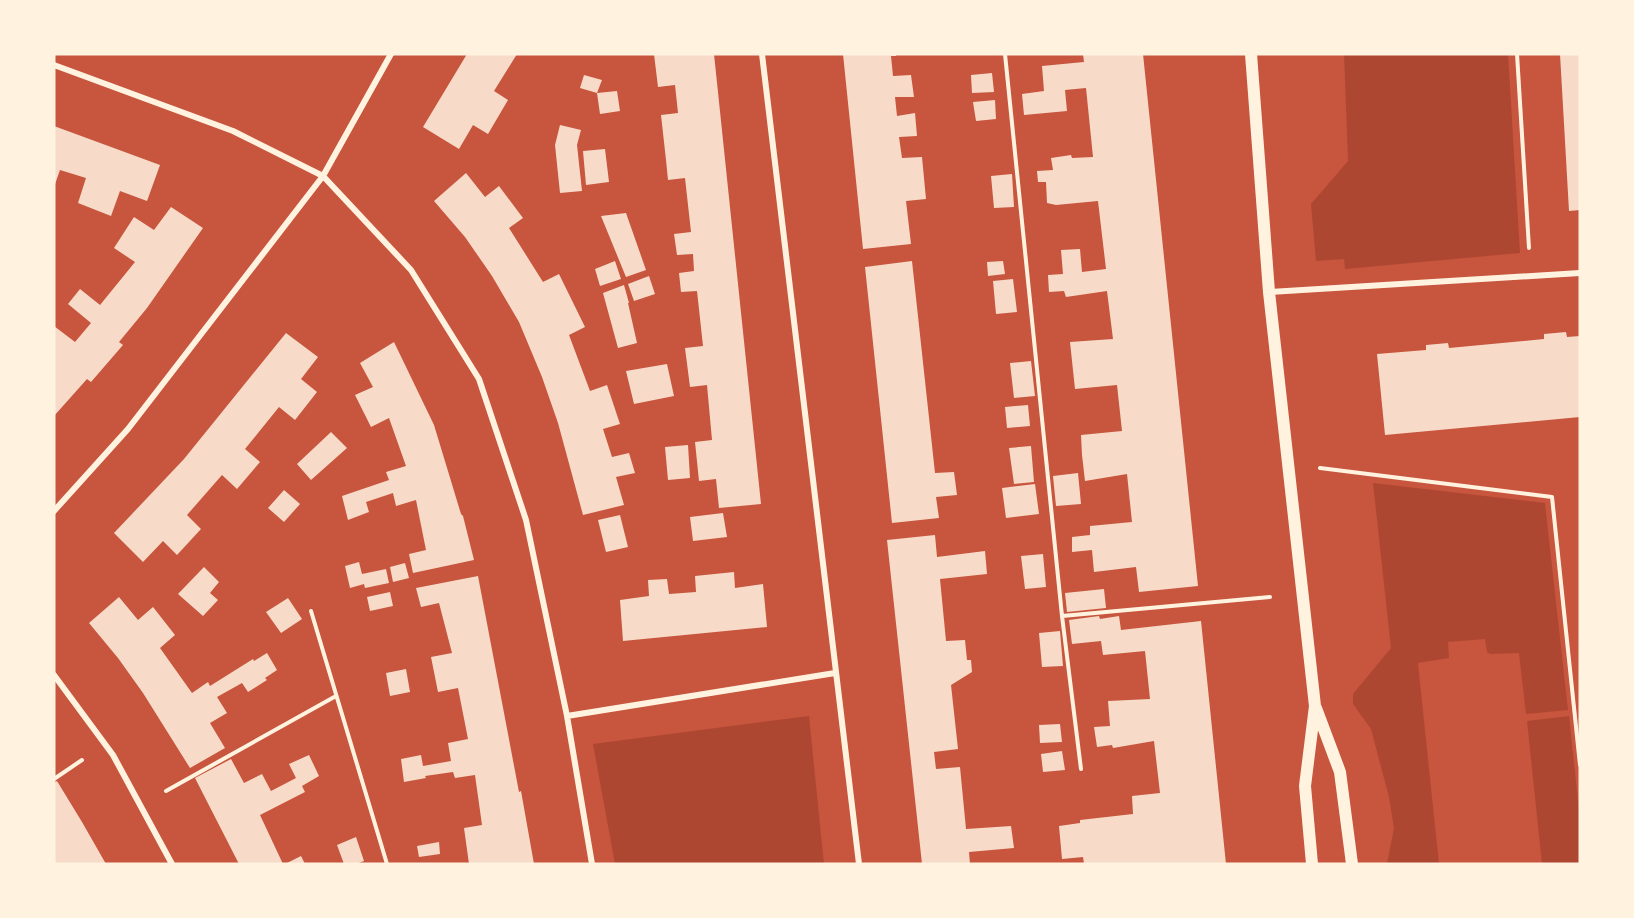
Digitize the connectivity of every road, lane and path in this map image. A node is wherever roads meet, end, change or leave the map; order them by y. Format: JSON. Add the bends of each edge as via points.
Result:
{"nodes":[{"id":1,"x":391,"y":54,"type":"edge"},
{"id":2,"x":762,"y":54,"type":"edge"},
{"id":3,"x":1005,"y":54,"type":"edge"},
{"id":4,"x":1251,"y":54,"type":"edge"},
{"id":5,"x":1517,"y":54,"type":"edge"},
{"id":6,"x":54,"y":65,"type":"edge"},
{"id":7,"x":323,"y":176,"type":"junction"},
{"id":8,"x":1580,"y":273,"type":"edge"},
{"id":9,"x":1531,"y":276,"type":"junction"},
{"id":10,"x":1269,"y":292,"type":"junction"},
{"id":11,"x":1289,"y":465,"type":"junction"},
{"id":12,"x":54,"y":511,"type":"edge"},
{"id":13,"x":1302,"y":594,"type":"junction"},
{"id":14,"x":311,"y":611,"type":"dead end"},
{"id":15,"x":1062,"y":616,"type":"junction"},
{"id":16,"x":835,"y":673,"type":"junction"},
{"id":17,"x":54,"y":675,"type":"edge"},
{"id":18,"x":336,"y":696,"type":"junction"},
{"id":19,"x":1315,"y":706,"type":"junction"},
{"id":20,"x":567,"y":716,"type":"junction"},
{"id":21,"x":1580,"y":765,"type":"edge"},
{"id":22,"x":1081,"y":769,"type":"dead end"},
{"id":23,"x":140,"y":806,"type":"junction"},
{"id":24,"x":172,"y":864,"type":"edge"},
{"id":25,"x":387,"y":864,"type":"edge"},
{"id":26,"x":592,"y":864,"type":"edge"},
{"id":27,"x":859,"y":864,"type":"edge"},
{"id":28,"x":1312,"y":864,"type":"edge"},
{"id":29,"x":1352,"y":864,"type":"edge"}],
"edges":[{"from":1,"to":7,"type":"street"},
{"from":2,"to":16,"type":"street"},
{"from":3,"to":15,"type":"path"},
{"from":4,"to":10,"type":"main road"},
{"from":5,"to":9,"type":"path"},
{"from":6,"to":7,"type":"street","via":[[233,131]]},
{"from":7,"to":12,"type":"street","via":[[128,429]]},
{"from":7,"to":20,"type":"street","via":[[411,270],[479,380],[526,520]]},
{"from":8,"to":9,"type":"street"},
{"from":9,"to":10,"type":"street"},
{"from":10,"to":11,"type":"main road"},
{"from":11,"to":13,"type":"main road"},
{"from":11,"to":21,"type":"path","via":[[1552,497]]},
{"from":13,"to":15,"type":"path"},
{"from":13,"to":19,"type":"main road"},
{"from":14,"to":18,"type":"path"},
{"from":15,"to":22,"type":"path"},
{"from":16,"to":20,"type":"street"},
{"from":16,"to":27,"type":"street"},
{"from":17,"to":23,"type":"street","via":[[113,755]]},
{"from":18,"to":23,"type":"path"},
{"from":18,"to":25,"type":"path"},
{"from":19,"to":28,"type":"main road","via":[[1305,786]]},
{"from":19,"to":29,"type":"main road","via":[[1340,772]]},
{"from":20,"to":26,"type":"street"},
{"from":23,"to":24,"type":"street"}]}
